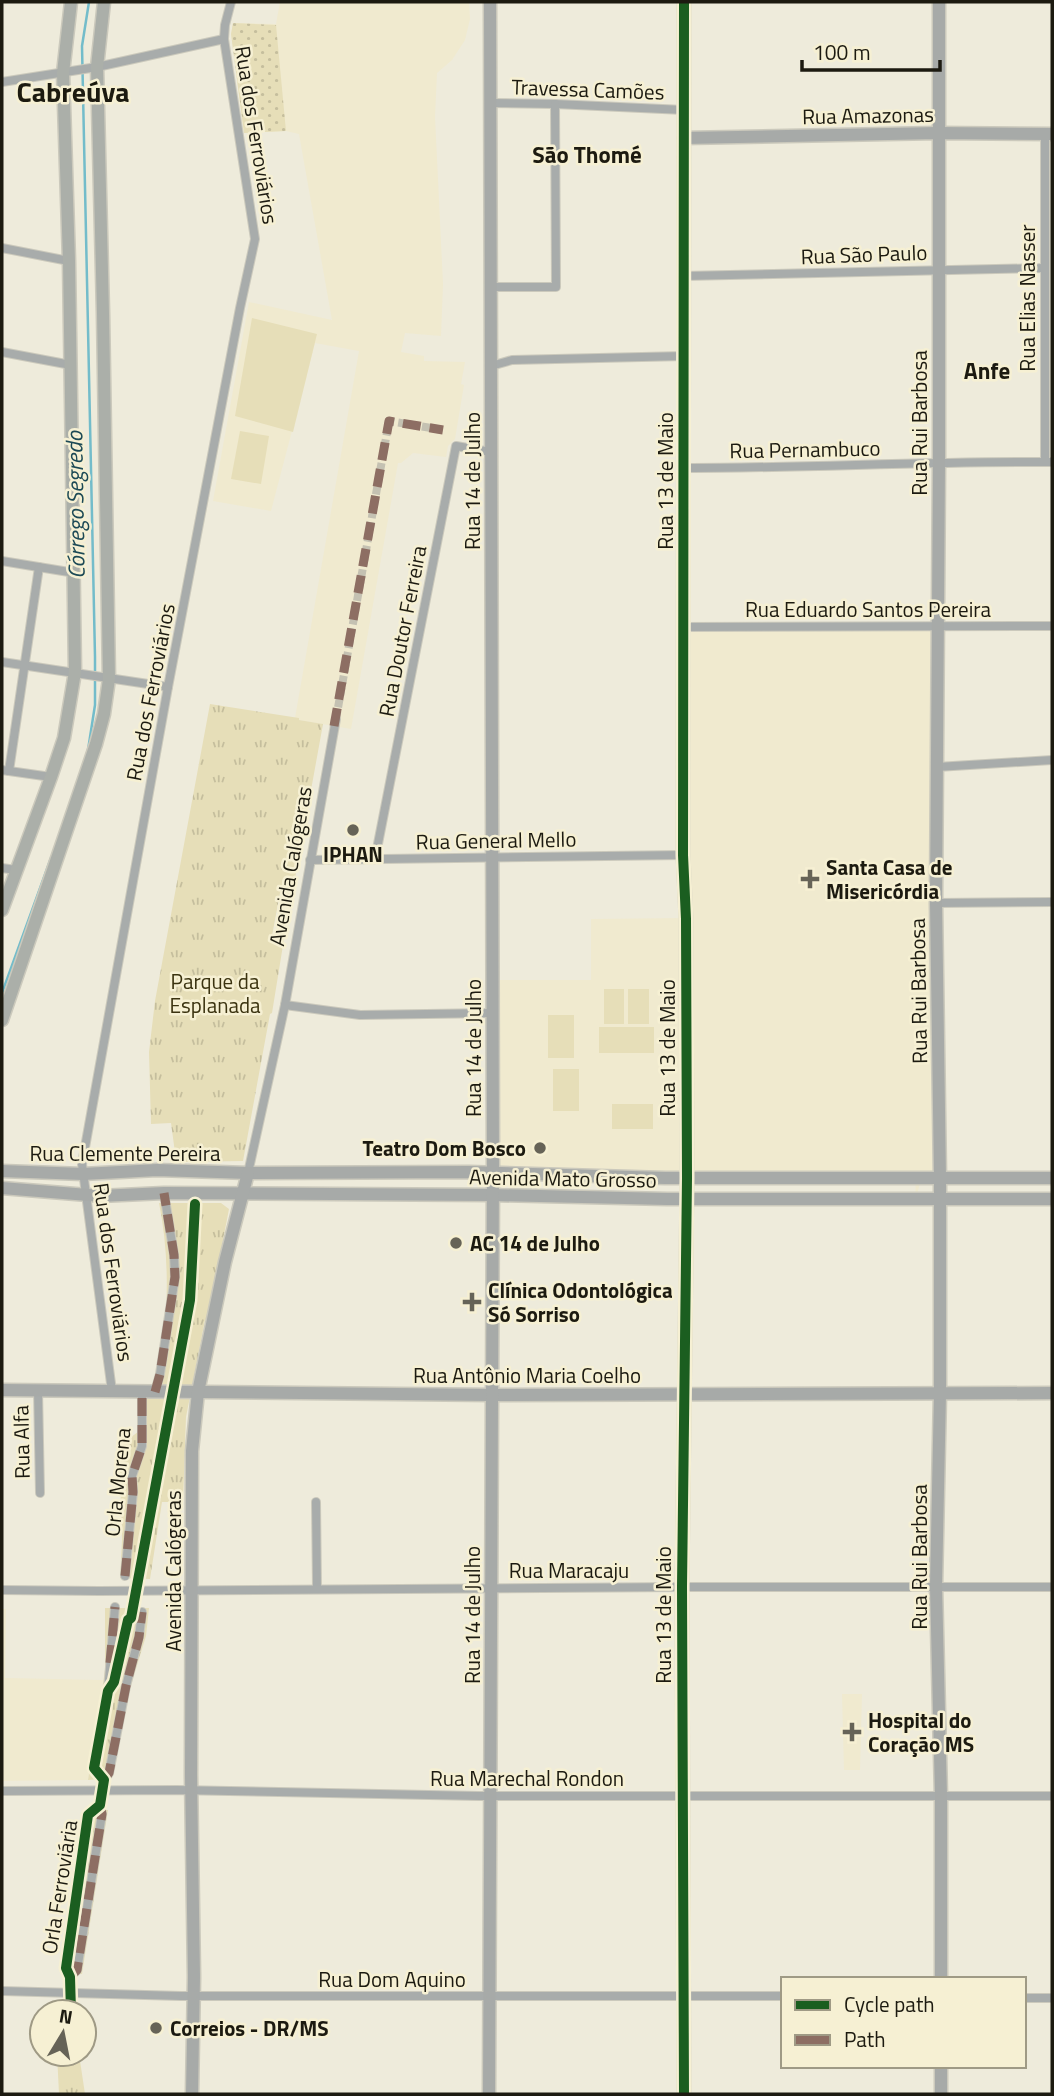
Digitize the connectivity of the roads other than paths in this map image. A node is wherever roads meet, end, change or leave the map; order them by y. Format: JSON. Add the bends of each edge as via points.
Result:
{"nodes":[{"id":1,"x":71,"y":2,"type":"edge"},
{"id":2,"x":104,"y":2,"type":"edge"},
{"id":3,"x":231,"y":2,"type":"edge"},
{"id":4,"x":490,"y":2,"type":"edge"},
{"id":5,"x":684,"y":2,"type":"edge"},
{"id":6,"x":939,"y":2,"type":"edge"},
{"id":7,"x":224,"y":39,"type":"junction"},
{"id":8,"x":95,"y":67,"type":"junction"},
{"id":9,"x":64,"y":73,"type":"junction"},
{"id":10,"x":2,"y":82,"type":"edge"},
{"id":11,"x":490,"y":103,"type":"junction"},
{"id":12,"x":555,"y":104,"type":"junction"},
{"id":13,"x":684,"y":110,"type":"junction"},
{"id":14,"x":938,"y":132,"type":"junction"},
{"id":15,"x":1049,"y":134,"type":"edge"},
{"id":16,"x":684,"y":138,"type":"junction"},
{"id":17,"x":2,"y":248,"type":"edge"},
{"id":18,"x":69,"y":261,"type":"junction"},
{"id":19,"x":1045,"y":268,"type":"junction"},
{"id":20,"x":939,"y":269,"type":"junction"},
{"id":21,"x":684,"y":276,"type":"junction"},
{"id":22,"x":491,"y":287,"type":"junction"},
{"id":23,"x":2,"y":352,"type":"edge"},
{"id":24,"x":685,"y":356,"type":"junction"},
{"id":25,"x":71,"y":365,"type":"junction"},
{"id":26,"x":491,"y":366,"type":"junction"},
{"id":27,"x":491,"y":452,"type":"junction"},
{"id":28,"x":1048,"y":461,"type":"edge"},
{"id":29,"x":939,"y":462,"type":"junction"},
{"id":30,"x":685,"y":468,"type":"junction"},
{"id":31,"x":2,"y":561,"type":"edge"},
{"id":32,"x":39,"y":567,"type":"junction"},
{"id":33,"x":75,"y":573,"type":"junction"},
{"id":34,"x":937,"y":626,"type":"junction"},
{"id":35,"x":1052,"y":626,"type":"edge"},
{"id":36,"x":684,"y":627,"type":"junction"},
{"id":37,"x":2,"y":662,"type":"edge"},
{"id":38,"x":25,"y":665,"type":"junction"},
{"id":39,"x":76,"y":673,"type":"junction"},
{"id":40,"x":108,"y":679,"type":"junction"},
{"id":41,"x":168,"y":687,"type":"junction"},
{"id":42,"x":335,"y":723,"type":"tunnel mouth"},
{"id":43,"x":1052,"y":760,"type":"edge"},
{"id":44,"x":937,"y":767,"type":"junction"},
{"id":45,"x":5,"y":770,"type":"edge"},
{"id":46,"x":51,"y":777,"type":"junction"},
{"id":47,"x":683,"y":855,"type":"junction"},
{"id":48,"x":492,"y":858,"type":"junction"},
{"id":49,"x":375,"y":859,"type":"junction"},
{"id":50,"x":310,"y":860,"type":"junction"},
{"id":51,"x":2,"y":869,"type":"edge"},
{"id":52,"x":16,"y":870,"type":"junction"},
{"id":53,"x":1052,"y":902,"type":"edge"},
{"id":54,"x":936,"y":903,"type":"junction"},
{"id":55,"x":2,"y":910,"type":"edge"},
{"id":56,"x":285,"y":1005,"type":"junction"},
{"id":57,"x":493,"y":1013,"type":"junction"},
{"id":58,"x":2,"y":1020,"type":"edge"},
{"id":59,"x":2,"y":1171,"type":"edge"},
{"id":60,"x":493,"y":1172,"type":"junction"},
{"id":61,"x":248,"y":1173,"type":"junction"},
{"id":62,"x":82,"y":1174,"type":"junction"},
{"id":63,"x":687,"y":1178,"type":"junction"},
{"id":64,"x":940,"y":1178,"type":"junction"},
{"id":65,"x":1052,"y":1178,"type":"edge"},
{"id":66,"x":2,"y":1188,"type":"edge"},
{"id":67,"x":164,"y":1193,"type":"junction"},
{"id":68,"x":87,"y":1194,"type":"junction"},
{"id":69,"x":242,"y":1194,"type":"junction"},
{"id":70,"x":492,"y":1195,"type":"junction"},
{"id":71,"x":687,"y":1199,"type":"junction"},
{"id":72,"x":940,"y":1199,"type":"junction"},
{"id":73,"x":1052,"y":1199,"type":"edge"},
{"id":74,"x":2,"y":1390,"type":"edge"},
{"id":75,"x":38,"y":1390,"type":"junction"},
{"id":76,"x":112,"y":1391,"type":"junction"},
{"id":77,"x":148,"y":1392,"type":"junction"},
{"id":78,"x":198,"y":1392,"type":"junction"},
{"id":79,"x":940,"y":1393,"type":"junction"},
{"id":80,"x":1052,"y":1393,"type":"edge"},
{"id":81,"x":685,"y":1394,"type":"junction"},
{"id":82,"x":492,"y":1395,"type":"junction"},
{"id":83,"x":40,"y":1493,"type":"dead end"},
{"id":84,"x":316,"y":1502,"type":"dead end"},
{"id":85,"x":125,"y":1576,"type":"dead end"},
{"id":86,"x":936,"y":1586,"type":"junction"},
{"id":87,"x":682,"y":1587,"type":"junction"},
{"id":88,"x":1052,"y":1587,"type":"edge"},
{"id":89,"x":491,"y":1588,"type":"junction"},
{"id":90,"x":192,"y":1589,"type":"junction"},
{"id":91,"x":317,"y":1589,"type":"junction"},
{"id":92,"x":2,"y":1590,"type":"edge"},
{"id":93,"x":115,"y":1606,"type":"dead end"},
{"id":94,"x":142,"y":1612,"type":"dead end"},
{"id":95,"x":108,"y":1691,"type":"dead end"},
{"id":96,"x":104,"y":1780,"type":"dead end"},
{"id":97,"x":2,"y":1791,"type":"edge"},
{"id":98,"x":191,"y":1791,"type":"junction"},
{"id":99,"x":490,"y":1796,"type":"junction"},
{"id":100,"x":684,"y":1796,"type":"junction"},
{"id":101,"x":941,"y":1796,"type":"junction"},
{"id":102,"x":1052,"y":1796,"type":"edge"},
{"id":103,"x":100,"y":1805,"type":"dead end"},
{"id":104,"x":70,"y":1977,"type":"dead end"},
{"id":105,"x":941,"y":1977,"type":"edge"},
{"id":106,"x":2,"y":1991,"type":"edge"},
{"id":107,"x":194,"y":1995,"type":"junction"},
{"id":108,"x":490,"y":1996,"type":"junction"},
{"id":109,"x":781,"y":1996,"type":"edge"},
{"id":110,"x":684,"y":1997,"type":"junction"},
{"id":111,"x":1026,"y":1998,"type":"edge"},
{"id":112,"x":1052,"y":1998,"type":"edge"},
{"id":113,"x":941,"y":2068,"type":"edge"},
{"id":114,"x":192,"y":2094,"type":"edge"},
{"id":115,"x":489,"y":2094,"type":"edge"},
{"id":116,"x":684,"y":2094,"type":"edge"},
{"id":117,"x":941,"y":2094,"type":"edge"}],
"edges":[{"from":1,"to":9,"type":"main road"},
{"from":2,"to":8,"type":"main road"},
{"from":3,"to":7,"type":"street","name":"Rua dos Ferroviários"},
{"from":4,"to":11,"type":"street","name":"Rua 14 de Julho"},
{"from":5,"to":13,"type":"street","name":"Rua 13 de Maio"},
{"from":6,"to":14,"type":"street","name":"Rua Rui Barbosa"},
{"from":7,"to":8,"type":"street"},
{"from":7,"to":41,"type":"street","name":"Rua dos Ferroviários","via":[[255,239]]},
{"from":8,"to":9,"type":"street"},
{"from":8,"to":40,"type":"main road"},
{"from":9,"to":10,"type":"street"},
{"from":9,"to":18,"type":"main road"},
{"from":11,"to":12,"type":"street","name":"Travessa Camões"},
{"from":11,"to":22,"type":"street","name":"Rua 14 de Julho"},
{"from":12,"to":13,"type":"street","name":"Travessa Camões"},
{"from":12,"to":22,"type":"street","via":[[556,287]]},
{"from":13,"to":16,"type":"street","name":"Rua 13 de Maio"},
{"from":14,"to":15,"type":"street","name":"Rua Amazonas"},
{"from":14,"to":16,"type":"street","name":"Rua Amazonas"},
{"from":14,"to":20,"type":"street","name":"Rua Rui Barbosa"},
{"from":15,"to":19,"type":"street","name":"Rua Elias Nasser"},
{"from":16,"to":21,"type":"street","name":"Rua 13 de Maio"},
{"from":17,"to":18,"type":"street"},
{"from":18,"to":25,"type":"main road"},
{"from":19,"to":20,"type":"street","name":"Rua São Paulo"},
{"from":19,"to":28,"type":"street","name":"Rua Elias Nasser"},
{"from":20,"to":21,"type":"street","name":"Rua São Paulo"},
{"from":20,"to":29,"type":"street","name":"Rua Rui Barbosa"},
{"from":21,"to":24,"type":"street","name":"Rua 13 de Maio"},
{"from":22,"to":26,"type":"street","name":"Rua 14 de Julho"},
{"from":23,"to":25,"type":"street"},
{"from":24,"to":26,"type":"street","via":[[512,360]]},
{"from":24,"to":30,"type":"street","name":"Rua 13 de Maio"},
{"from":25,"to":33,"type":"main road"},
{"from":26,"to":27,"type":"street","name":"Rua 14 de Julho"},
{"from":27,"to":48,"type":"street","name":"Rua 14 de Julho"},
{"from":27,"to":49,"type":"street","name":"Rua Doutor Ferreira","via":[[456,446]]},
{"from":28,"to":29,"type":"street","name":"Rua Pernambuco"},
{"from":29,"to":30,"type":"street","name":"Rua Pernambuco"},
{"from":29,"to":34,"type":"street","name":"Rua Rui Barbosa"},
{"from":30,"to":36,"type":"street","name":"Rua 13 de Maio"},
{"from":31,"to":32,"type":"street"},
{"from":32,"to":33,"type":"street"},
{"from":32,"to":38,"type":"street"},
{"from":33,"to":39,"type":"main road"},
{"from":34,"to":35,"type":"street","name":"Rua Eduardo Santos Pereira"},
{"from":34,"to":36,"type":"street","name":"Rua Eduardo Santos Pereira"},
{"from":34,"to":44,"type":"street","name":"Rua Rui Barbosa"},
{"from":36,"to":47,"type":"street","name":"Rua 13 de Maio"},
{"from":37,"to":38,"type":"street"},
{"from":38,"to":39,"type":"street"},
{"from":38,"to":45,"type":"street"},
{"from":39,"to":40,"type":"street"},
{"from":39,"to":46,"type":"main road","via":[[64,738]]},
{"from":40,"to":41,"type":"street"},
{"from":40,"to":58,"type":"main road","via":[[96,744]]},
{"from":41,"to":62,"type":"street","name":"Rua dos Ferroviários"},
{"from":42,"to":50,"type":"street","name":"Avenida Calógeras"},
{"from":43,"to":44,"type":"street"},
{"from":44,"to":54,"type":"street","name":"Rua Rui Barbosa"},
{"from":45,"to":46,"type":"street"},
{"from":46,"to":52,"type":"main road"},
{"from":47,"to":48,"type":"street","name":"Rua General Mello"},
{"from":47,"to":63,"type":"street","name":"Rua 13 de Maio"},
{"from":48,"to":49,"type":"street","name":"Rua General Mello"},
{"from":48,"to":57,"type":"street","name":"Rua 14 de Julho"},
{"from":49,"to":50,"type":"street","name":"Rua General Mello"},
{"from":50,"to":56,"type":"street","name":"Avenida Calógeras"},
{"from":51,"to":52,"type":"street"},
{"from":52,"to":55,"type":"main road"},
{"from":53,"to":54,"type":"street"},
{"from":54,"to":64,"type":"street","name":"Rua Rui Barbosa"},
{"from":56,"to":57,"type":"street","via":[[360,1015]]},
{"from":56,"to":61,"type":"street","name":"Avenida Calógeras"},
{"from":57,"to":60,"type":"street","name":"Rua 14 de Julho"},
{"from":59,"to":62,"type":"street","name":"Rua Clemente Pereira"},
{"from":60,"to":61,"type":"street","name":"Avenida Mato Grosso"},
{"from":60,"to":63,"type":"street","name":"Avenida Mato Grosso"},
{"from":60,"to":70,"type":"street","name":"Rua 14 de Julho"},
{"from":61,"to":62,"type":"street","name":"Rua Clemente Pereira","via":[[157,1170]]},
{"from":61,"to":69,"type":"street","name":"Avenida Calógeras"},
{"from":62,"to":68,"type":"street","name":"Rua dos Ferroviários"},
{"from":63,"to":64,"type":"street","name":"Avenida Mato Grosso"},
{"from":63,"to":71,"type":"street","name":"Rua 13 de Maio"},
{"from":64,"to":65,"type":"street","name":"Avenida Mato Grosso"},
{"from":64,"to":72,"type":"street","name":"Rua Rui Barbosa"},
{"from":66,"to":68,"type":"street","name":"Rua Clemente Pereira"},
{"from":67,"to":68,"type":"street","name":"Rua Clemente Pereira"},
{"from":67,"to":69,"type":"street","name":"Rua Clemente Pereira"},
{"from":67,"to":77,"type":"street","via":[[175,1277],[162,1361]]},
{"from":68,"to":76,"type":"street","name":"Rua dos Ferroviários"},
{"from":69,"to":70,"type":"street","name":"Avenida Mato Grosso"},
{"from":69,"to":78,"type":"street","name":"Avenida Calógeras"},
{"from":70,"to":71,"type":"street","name":"Avenida Mato Grosso"},
{"from":70,"to":82,"type":"street","name":"Rua 14 de Julho"},
{"from":71,"to":72,"type":"street","name":"Avenida Mato Grosso"},
{"from":71,"to":81,"type":"street","name":"Rua 13 de Maio"},
{"from":72,"to":73,"type":"street","name":"Avenida Mato Grosso"},
{"from":72,"to":79,"type":"street","name":"Rua Rui Barbosa"},
{"from":74,"to":75,"type":"street","name":"Rua Antônio Maria Coelho"},
{"from":75,"to":76,"type":"street","name":"Rua Antônio Maria Coelho"},
{"from":75,"to":83,"type":"street","name":"Rua Alfa"},
{"from":76,"to":77,"type":"street","name":"Rua Antônio Maria Coelho"},
{"from":77,"to":78,"type":"street","name":"Rua Antônio Maria Coelho"},
{"from":77,"to":85,"type":"street","name":"Orla Morena","via":[[142,1446],[132,1476]]},
{"from":78,"to":82,"type":"street","name":"Rua Antônio Maria Coelho"},
{"from":78,"to":90,"type":"street","name":"Avenida Calógeras","via":[[192,1451]]},
{"from":79,"to":80,"type":"street","name":"Rua Antônio Maria Coelho"},
{"from":79,"to":81,"type":"street","name":"Rua Antônio Maria Coelho"},
{"from":79,"to":86,"type":"street","name":"Rua Rui Barbosa"},
{"from":81,"to":82,"type":"street","name":"Rua Antônio Maria Coelho"},
{"from":81,"to":87,"type":"street","name":"Rua 13 de Maio"},
{"from":82,"to":89,"type":"street","name":"Rua 14 de Julho"},
{"from":84,"to":91,"type":"street"},
{"from":86,"to":87,"type":"street","name":"Rua Maracaju"},
{"from":86,"to":88,"type":"street","name":"Rua Maracaju"},
{"from":86,"to":101,"type":"street","name":"Rua Rui Barbosa"},
{"from":87,"to":89,"type":"street","name":"Rua Maracaju"},
{"from":87,"to":100,"type":"street","name":"Rua 13 de Maio"},
{"from":89,"to":91,"type":"street","name":"Rua Maracaju"},
{"from":89,"to":99,"type":"street","name":"Rua 14 de Julho"},
{"from":90,"to":91,"type":"street","name":"Rua Maracaju"},
{"from":90,"to":92,"type":"street","name":"Rua Maracaju"},
{"from":90,"to":98,"type":"street","name":"Avenida Calógeras"},
{"from":93,"to":95,"type":"street"},
{"from":94,"to":96,"type":"street"},
{"from":97,"to":98,"type":"street","name":"Rua Marechal Rondon"},
{"from":98,"to":99,"type":"street","name":"Rua Marechal Rondon"},
{"from":98,"to":107,"type":"street","name":"Avenida Calógeras"},
{"from":99,"to":100,"type":"street","name":"Rua Marechal Rondon"},
{"from":99,"to":108,"type":"street","name":"Rua 14 de Julho"},
{"from":100,"to":101,"type":"street","name":"Rua Marechal Rondon"},
{"from":100,"to":110,"type":"street","name":"Rua 13 de Maio"},
{"from":101,"to":102,"type":"street","name":"Rua Marechal Rondon"},
{"from":101,"to":105,"type":"street","name":"Rua Rui Barbosa"},
{"from":103,"to":104,"type":"street","name":"Orla Ferroviária","via":[[77,1970]]},
{"from":106,"to":107,"type":"street","name":"Rua Dom Aquino"},
{"from":107,"to":108,"type":"street","name":"Rua Dom Aquino"},
{"from":107,"to":114,"type":"street","name":"Avenida Calógeras"},
{"from":108,"to":110,"type":"street","name":"Rua Dom Aquino"},
{"from":108,"to":115,"type":"street","name":"Rua 14 de Julho"},
{"from":109,"to":110,"type":"street","name":"Rua Dom Aquino"},
{"from":110,"to":116,"type":"street","name":"Rua 13 de Maio"},
{"from":111,"to":112,"type":"street"},
{"from":113,"to":117,"type":"street"}]}
